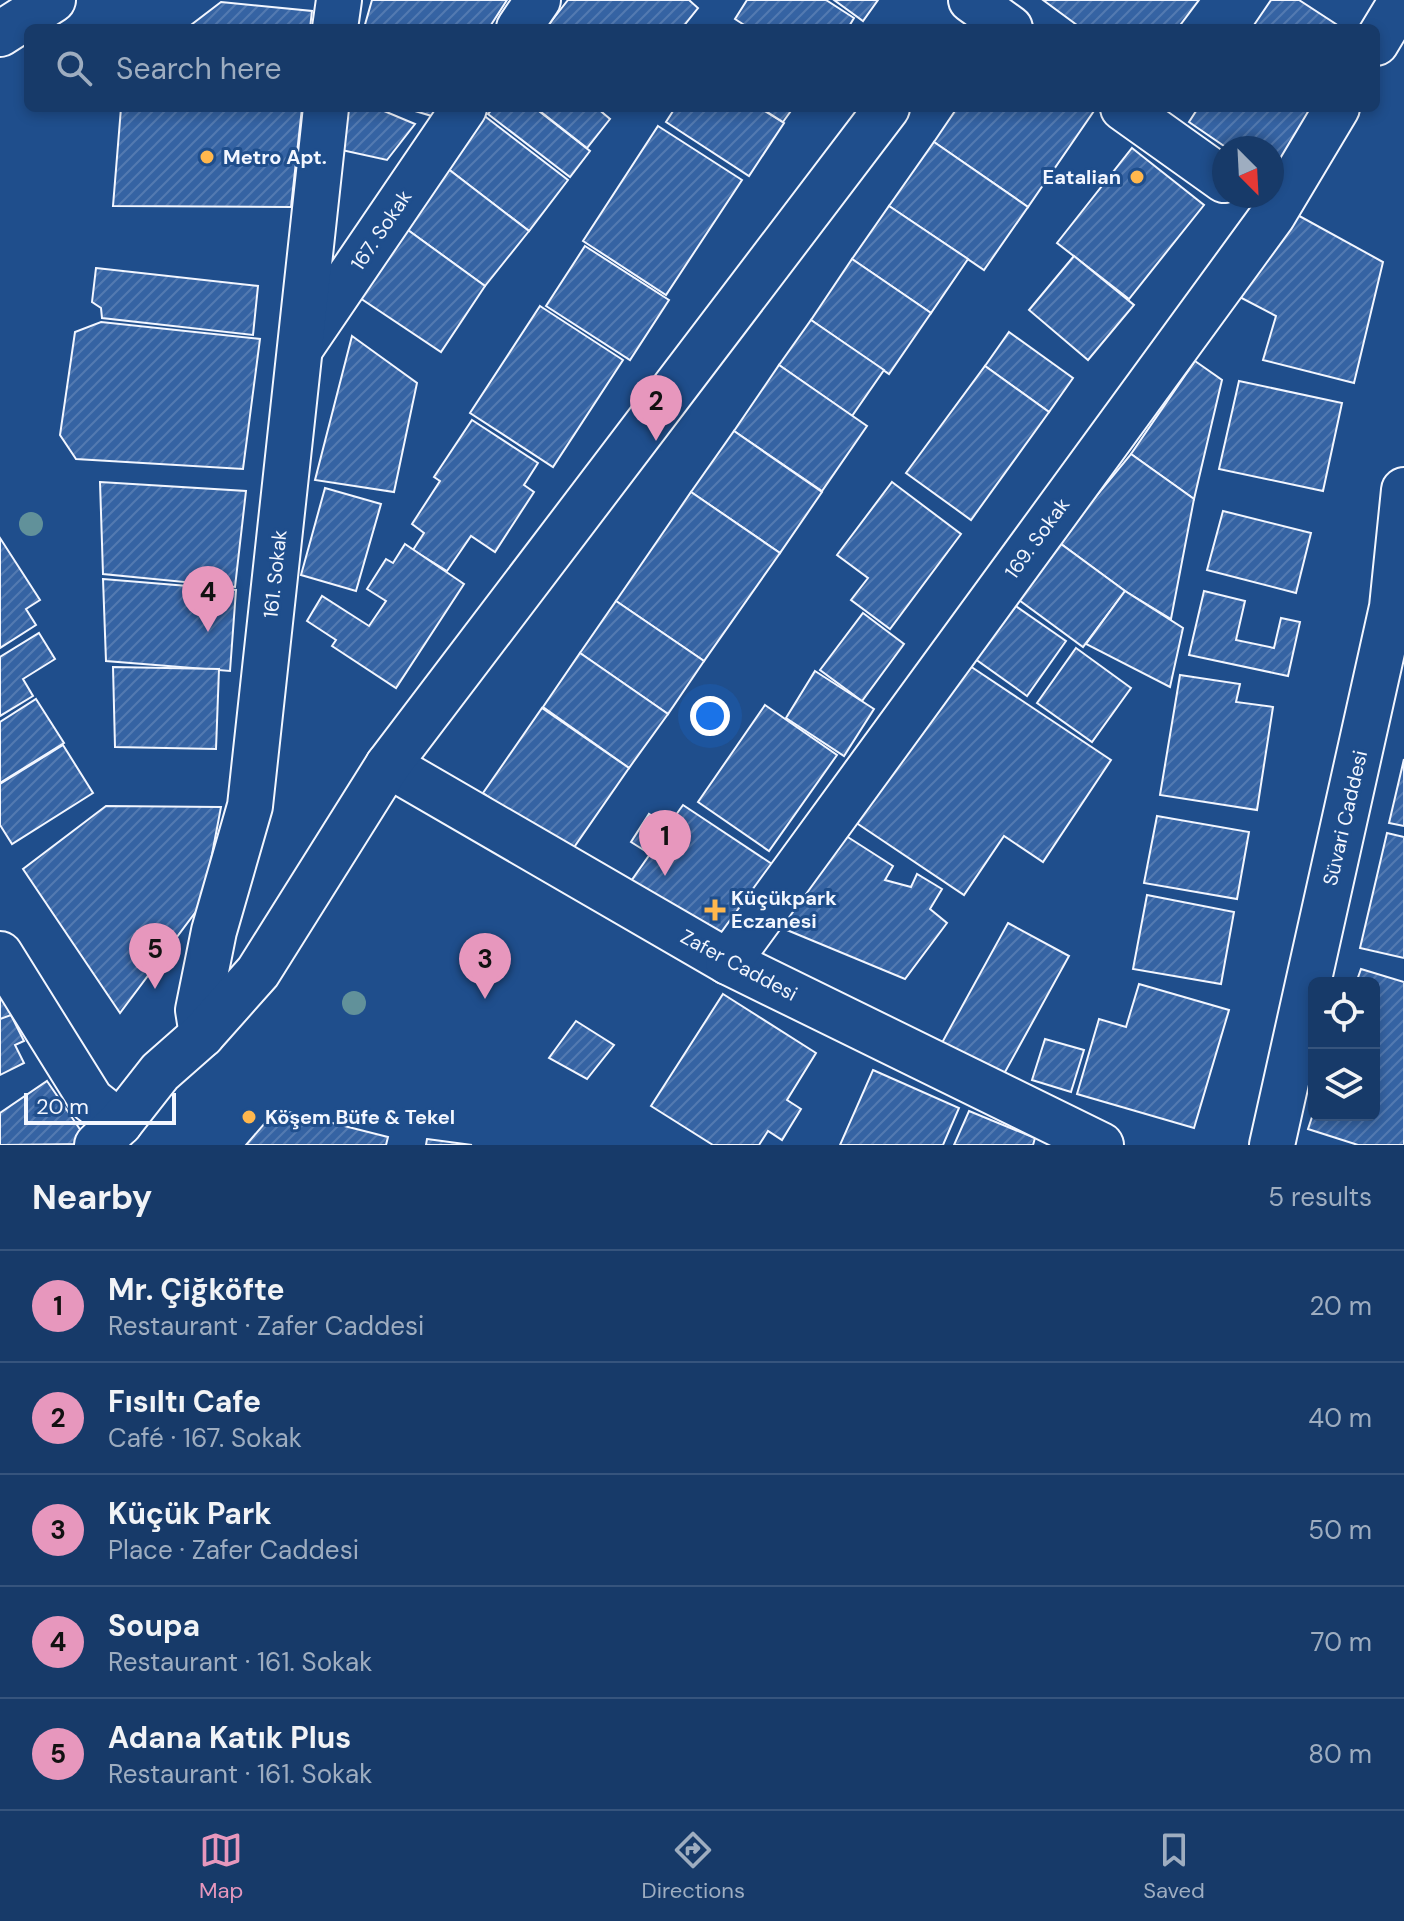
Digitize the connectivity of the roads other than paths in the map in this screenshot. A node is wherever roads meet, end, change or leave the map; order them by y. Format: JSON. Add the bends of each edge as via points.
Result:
{"nodes":[{"id":1,"x":53,"y":0,"type":"edge"},
{"id":2,"x":339,"y":0,"type":"edge"},
{"id":3,"x":538,"y":0,"type":"edge"},
{"id":4,"x":970,"y":0,"type":"edge"},
{"id":5,"x":1402,"y":0,"type":"edge"},
{"id":6,"x":336,"y":24,"type":"edge"},
{"id":7,"x":522,"y":24,"type":"edge"},
{"id":8,"x":951,"y":24,"type":"edge"},
{"id":9,"x":1004,"y":24,"type":"edge"},
{"id":10,"x":0,"y":34,"type":"edge"},
{"id":11,"x":1380,"y":36,"type":"edge"},
{"id":12,"x":326,"y":112,"type":"edge"},
{"id":13,"x":461,"y":112,"type":"edge"},
{"id":14,"x":884,"y":112,"type":"edge"},
{"id":15,"x":1129,"y":112,"type":"edge"},
{"id":16,"x":1334,"y":112,"type":"edge"},
{"id":17,"x":1212,"y":171,"type":"edge"},
{"id":18,"x":1284,"y":175,"type":"edge"},
{"id":19,"x":1259,"y":208,"type":"edge"},
{"id":20,"x":298,"y":351,"type":"junction"},
{"id":21,"x":1404,"y":490,"type":"edge"},
{"id":22,"x":1398,"y":608,"type":"edge"},
{"id":23,"x":388,"y":765,"type":"junction"},
{"id":24,"x":0,"y":954,"type":"edge"},
{"id":25,"x":728,"y":962,"type":"junction"},
{"id":26,"x":202,"y":1035,"type":"junction"},
{"id":27,"x":108,"y":1134,"type":"edge"},
{"id":28,"x":1101,"y":1145,"type":"edge"},
{"id":29,"x":1272,"y":1145,"type":"edge"}],
"edges":[{"from":1,"to":10,"type":"street"},
{"from":2,"to":6,"type":"street"},
{"from":3,"to":7,"type":"street"},
{"from":4,"to":8,"type":"street"},
{"from":4,"to":9,"type":"street"},
{"from":5,"to":11,"type":"street"},
{"from":12,"to":20,"type":"street","name":"161. Sokak"},
{"from":13,"to":20,"type":"street","name":"167. Sokak"},
{"from":14,"to":23,"type":"street"},
{"from":15,"to":17,"type":"street"},
{"from":16,"to":18,"type":"street","name":"169. Sokak"},
{"from":19,"to":25,"type":"street","name":"169. Sokak"},
{"from":20,"to":26,"type":"street","name":"161. Sokak","via":[[250,806],[214,931],[198,1010]]},
{"from":21,"to":22,"type":"street","name":"Süvari Caddesi"},
{"from":22,"to":29,"type":"street","name":"Süvari Caddesi"},
{"from":23,"to":25,"type":"street","name":"Zafer Caddesi"},
{"from":23,"to":26,"type":"street","via":[[258,972]]},
{"from":24,"to":27,"type":"street"},
{"from":25,"to":28,"type":"street","name":"Zafer Caddesi"},
{"from":26,"to":27,"type":"street","via":[[160,1072]]}]}
